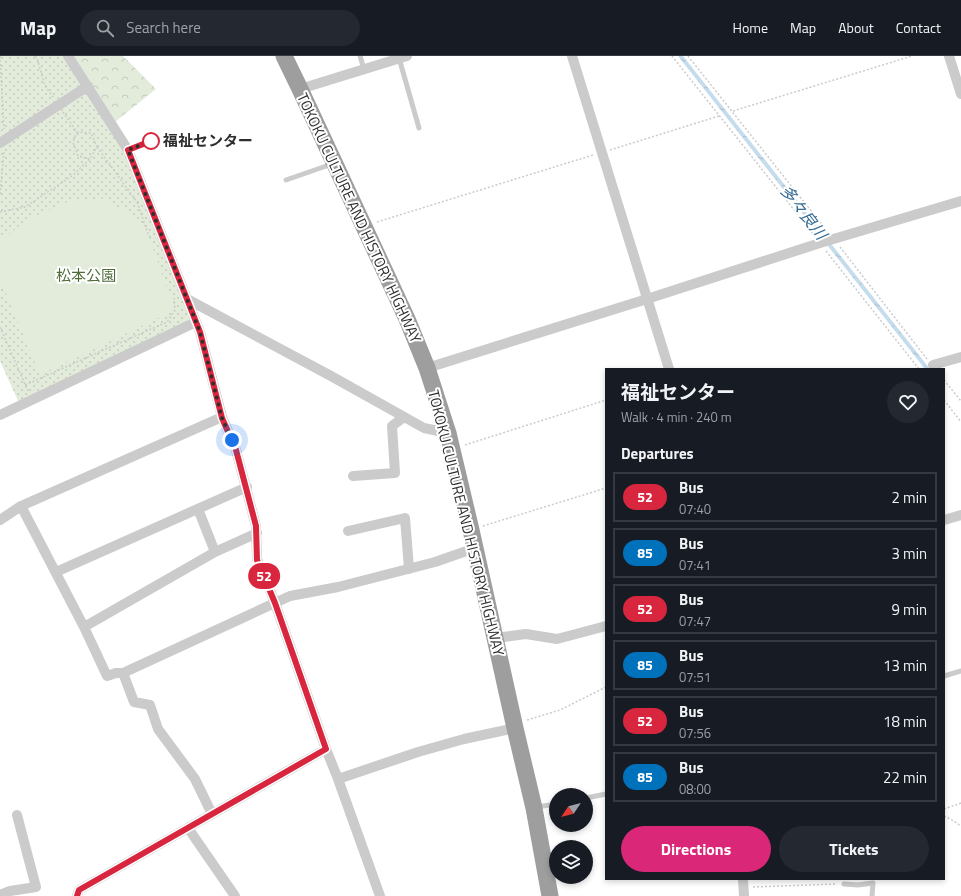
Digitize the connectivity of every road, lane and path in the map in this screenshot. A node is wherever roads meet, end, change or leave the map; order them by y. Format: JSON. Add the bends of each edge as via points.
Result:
{"nodes":[{"id":1,"x":0,"y":56,"type":"edge"},
{"id":2,"x":35,"y":56,"type":"edge"},
{"id":3,"x":68,"y":56,"type":"edge"},
{"id":4,"x":284,"y":56,"type":"edge"},
{"id":5,"x":360,"y":56,"type":"edge"},
{"id":6,"x":572,"y":56,"type":"edge"},
{"id":7,"x":672,"y":56,"type":"edge"},
{"id":8,"x":688,"y":56,"type":"edge"},
{"id":9,"x":912,"y":56,"type":"edge"},
{"id":10,"x":949,"y":56,"type":"edge"},
{"id":11,"x":403,"y":57,"type":"edge"},
{"id":12,"x":364,"y":69,"type":"junction"},
{"id":13,"x":88,"y":86,"type":"junction"},
{"id":14,"x":300,"y":89,"type":"junction"},
{"id":15,"x":961,"y":94,"type":"edge"},
{"id":16,"x":53,"y":97,"type":"dead end"},
{"id":17,"x":61,"y":108,"type":"dead end"},
{"id":18,"x":732,"y":111,"type":"junction"},
{"id":19,"x":719,"y":116,"type":"junction"},
{"id":20,"x":419,"y":128,"type":"dead end"},
{"id":21,"x":77,"y":132,"type":"junction"},
{"id":22,"x":2,"y":141,"type":"edge"},
{"id":23,"x":151,"y":141,"type":"dead end"},
{"id":24,"x":97,"y":148,"type":"junction"},
{"id":25,"x":128,"y":150,"type":"junction"},
{"id":26,"x":602,"y":153,"type":"junction"},
{"id":27,"x":90,"y":159,"type":"junction"},
{"id":28,"x":334,"y":163,"type":"junction"},
{"id":29,"x":286,"y":180,"type":"dead end"},
{"id":30,"x":0,"y":194,"type":"edge"},
{"id":31,"x":961,"y":201,"type":"edge"},
{"id":32,"x":0,"y":212,"type":"edge"},
{"id":33,"x":364,"y":226,"type":"junction"},
{"id":34,"x":152,"y":239,"type":"dead end"},
{"id":35,"x":834,"y":239,"type":"junction"},
{"id":36,"x":820,"y":243,"type":"junction"},
{"id":37,"x":174,"y":295,"type":"dead end"},
{"id":38,"x":187,"y":299,"type":"junction"},
{"id":39,"x":648,"y":299,"type":"junction"},
{"id":40,"x":196,"y":322,"type":"junction"},
{"id":41,"x":0,"y":327,"type":"edge"},
{"id":42,"x":961,"y":357,"type":"edge"},
{"id":43,"x":933,"y":365,"type":"joint"},
{"id":44,"x":427,"y":368,"type":"junction"},
{"id":45,"x":669,"y":368,"type":"edge"},
{"id":46,"x":918,"y":368,"type":"edge"},
{"id":47,"x":945,"y":381,"type":"edge"},
{"id":48,"x":25,"y":385,"type":"junction"},
{"id":49,"x":28,"y":391,"type":"dead end"},
{"id":50,"x":605,"y":400,"type":"edge"},
{"id":51,"x":945,"y":401,"type":"edge"},
{"id":52,"x":961,"y":401,"type":"edge"},
{"id":53,"x":0,"y":415,"type":"edge"},
{"id":54,"x":404,"y":417,"type":"junction"},
{"id":55,"x":222,"y":418,"type":"junction"},
{"id":56,"x":961,"y":422,"type":"edge"},
{"id":57,"x":450,"y":441,"type":"junction"},
{"id":58,"x":353,"y":476,"type":"dead end"},
{"id":59,"x":247,"y":487,"type":"junction"},
{"id":60,"x":605,"y":488,"type":"edge"},
{"id":61,"x":21,"y":506,"type":"junction"},
{"id":62,"x":198,"y":509,"type":"junction"},
{"id":63,"x":961,"y":515,"type":"edge"},
{"id":64,"x":0,"y":520,"type":"edge"},
{"id":65,"x":945,"y":520,"type":"edge"},
{"id":66,"x":471,"y":530,"type":"junction"},
{"id":67,"x":348,"y":531,"type":"dead end"},
{"id":68,"x":256,"y":533,"type":"junction"},
{"id":69,"x":475,"y":548,"type":"junction"},
{"id":70,"x":215,"y":552,"type":"junction"},
{"id":71,"x":409,"y":568,"type":"junction"},
{"id":72,"x":56,"y":572,"type":"junction"},
{"id":73,"x":275,"y":603,"type":"junction"},
{"id":74,"x":605,"y":626,"type":"edge"},
{"id":75,"x":84,"y":627,"type":"junction"},
{"id":76,"x":496,"y":638,"type":"junction"},
{"id":77,"x":961,"y":671,"type":"edge"},
{"id":78,"x":124,"y":673,"type":"junction"},
{"id":79,"x":945,"y":676,"type":"edge"},
{"id":80,"x":605,"y":688,"type":"edge"},
{"id":81,"x":514,"y":726,"type":"junction"},
{"id":82,"x":326,"y":749,"type":"junction"},
{"id":83,"x":338,"y":779,"type":"junction"},
{"id":84,"x":605,"y":794,"type":"edge"},
{"id":85,"x":593,"y":797,"type":"edge"},
{"id":86,"x":961,"y":803,"type":"edge"},
{"id":87,"x":549,"y":805,"type":"edge"},
{"id":88,"x":534,"y":808,"type":"junction"},
{"id":89,"x":945,"y":809,"type":"edge"},
{"id":90,"x":212,"y":814,"type":"junction"},
{"id":91,"x":16,"y":815,"type":"dead end"},
{"id":92,"x":945,"y":816,"type":"edge"},
{"id":93,"x":961,"y":826,"type":"edge"},
{"id":94,"x":188,"y":828,"type":"junction"},
{"id":95,"x":844,"y":884,"type":"joint"},
{"id":96,"x":743,"y":887,"type":"edge"},
{"id":97,"x":0,"y":895,"type":"edge"},
{"id":98,"x":77,"y":896,"type":"edge"},
{"id":99,"x":235,"y":896,"type":"edge"},
{"id":100,"x":380,"y":896,"type":"edge"},
{"id":101,"x":550,"y":896,"type":"edge"},
{"id":102,"x":872,"y":896,"type":"edge"}],
"edges":[{"from":1,"to":22,"type":"path"},
{"from":2,"to":16,"type":"path","via":[[45,86]]},
{"from":3,"to":13,"type":"street"},
{"from":4,"to":14,"type":"highway","name":"TOKOKU CULTURE AND HISTORY HIGHWAY"},
{"from":5,"to":12,"type":"lane"},
{"from":6,"to":26,"type":"street"},
{"from":7,"to":19,"type":"path"},
{"from":8,"to":18,"type":"path"},
{"from":9,"to":18,"type":"path"},
{"from":10,"to":15,"type":"street"},
{"from":11,"to":12,"type":"street"},
{"from":11,"to":20,"type":"lane"},
{"from":12,"to":14,"type":"street"},
{"from":13,"to":22,"type":"street"},
{"from":13,"to":25,"type":"street"},
{"from":14,"to":28,"type":"highway","name":"TOKOKU CULTURE AND HISTORY HIGHWAY"},
{"from":17,"to":21,"type":"path"},
{"from":18,"to":35,"type":"path"},
{"from":19,"to":26,"type":"path"},
{"from":19,"to":36,"type":"path"},
{"from":21,"to":24,"type":"path","via":[[91,133]]},
{"from":21,"to":27,"type":"path","via":[[73,142],[78,156]]},
{"from":22,"to":30,"type":"path"},
{"from":23,"to":25,"type":"lane"},
{"from":24,"to":27,"type":"path"},
{"from":24,"to":34,"type":"path","via":[[137,202]]},
{"from":25,"to":38,"type":"street"},
{"from":26,"to":33,"type":"path"},
{"from":26,"to":39,"type":"street"},
{"from":27,"to":32,"type":"path","via":[[72,176],[25,207]]},
{"from":28,"to":29,"type":"lane"},
{"from":28,"to":33,"type":"highway","name":"TOKOKU CULTURE AND HISTORY HIGHWAY"},
{"from":31,"to":35,"type":"street"},
{"from":33,"to":44,"type":"highway","name":"TOKOKU CULTURE AND HISTORY HIGHWAY"},
{"from":35,"to":36,"type":"street"},
{"from":35,"to":43,"type":"path"},
{"from":36,"to":39,"type":"street"},
{"from":36,"to":46,"type":"path"},
{"from":37,"to":48,"type":"path","via":[[175,310],[167,322]]},
{"from":38,"to":40,"type":"street"},
{"from":38,"to":54,"type":"street"},
{"from":39,"to":44,"type":"street"},
{"from":39,"to":45,"type":"street"},
{"from":40,"to":53,"type":"street"},
{"from":40,"to":55,"type":"street"},
{"from":41,"to":48,"type":"path"},
{"from":42,"to":43,"type":"street"},
{"from":44,"to":57,"type":"highway","name":"TOKOKU CULTURE AND HISTORY HIGHWAY"},
{"from":47,"to":52,"type":"path"},
{"from":48,"to":49,"type":"path"},
{"from":50,"to":57,"type":"path"},
{"from":51,"to":56,"type":"path"},
{"from":54,"to":57,"type":"street"},
{"from":54,"to":58,"type":"street","via":[[392,426],[395,473]]},
{"from":55,"to":59,"type":"street","via":[[236,450]]},
{"from":55,"to":61,"type":"street"},
{"from":57,"to":66,"type":"highway","name":"TOKOKU CULTURE AND HISTORY HIGHWAY"},
{"from":59,"to":62,"type":"street"},
{"from":59,"to":68,"type":"street"},
{"from":60,"to":66,"type":"path"},
{"from":61,"to":64,"type":"street"},
{"from":61,"to":72,"type":"street"},
{"from":62,"to":70,"type":"street"},
{"from":62,"to":72,"type":"street"},
{"from":63,"to":65,"type":"street"},
{"from":66,"to":69,"type":"highway","name":"TOKOKU CULTURE AND HISTORY HIGHWAY"},
{"from":67,"to":71,"type":"street","via":[[405,518]]},
{"from":68,"to":70,"type":"street"},
{"from":68,"to":73,"type":"street","via":[[257,560]]},
{"from":69,"to":71,"type":"street"},
{"from":69,"to":76,"type":"highway","name":"TOKOKU CULTURE AND HISTORY HIGHWAY"},
{"from":70,"to":75,"type":"street"},
{"from":71,"to":73,"type":"street","via":[[338,587],[290,596]]},
{"from":72,"to":75,"type":"street"},
{"from":73,"to":78,"type":"street"},
{"from":73,"to":82,"type":"street"},
{"from":74,"to":76,"type":"street","via":[[556,639],[526,634]]},
{"from":75,"to":78,"type":"street","via":[[107,676]]},
{"from":76,"to":81,"type":"highway","name":"TOKOKU CULTURE AND HISTORY HIGHWAY"},
{"from":77,"to":79,"type":"lane"},
{"from":78,"to":90,"type":"street","via":[[134,702],[150,705],[158,729],[195,779]]},
{"from":80,"to":81,"type":"path","via":[[560,710]]},
{"from":81,"to":83,"type":"street","via":[[464,738]]},
{"from":81,"to":88,"type":"highway","name":"TOKOKU CULTURE AND HISTORY HIGHWAY"},
{"from":82,"to":83,"type":"street"},
{"from":82,"to":90,"type":"street"},
{"from":83,"to":100,"type":"street"},
{"from":84,"to":85,"type":"lane"},
{"from":86,"to":89,"type":"path"},
{"from":87,"to":88,"type":"lane"},
{"from":88,"to":101,"type":"highway","name":"TOKOKU CULTURE AND HISTORY HIGHWAY"},
{"from":90,"to":94,"type":"street"},
{"from":91,"to":97,"type":"street","via":[[36,887]]},
{"from":92,"to":93,"type":"path"},
{"from":94,"to":98,"type":"street","via":[[79,890]]},
{"from":94,"to":99,"type":"street"},
{"from":95,"to":96,"type":"path"},
{"from":95,"to":102,"type":"lane","via":[[873,883]]}]}
